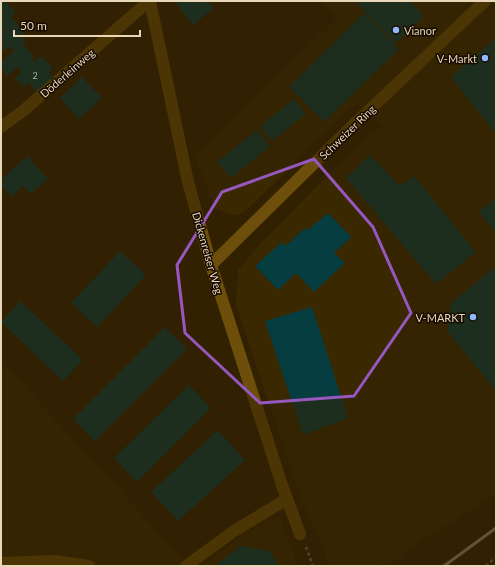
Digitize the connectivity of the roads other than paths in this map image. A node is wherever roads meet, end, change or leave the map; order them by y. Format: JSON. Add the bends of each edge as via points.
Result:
{"nodes":[{"id":1,"x":150,"y":1,"type":"edge"},
{"id":2,"x":485,"y":1,"type":"edge"},
{"id":3,"x":1,"y":128,"type":"edge"},
{"id":4,"x":211,"y":265,"type":"junction"},
{"id":5,"x":287,"y":499,"type":"junction"},
{"id":6,"x":300,"y":534,"type":"road end"},
{"id":7,"x":1,"y":563,"type":"edge"},
{"id":8,"x":89,"y":566,"type":"edge"},
{"id":9,"x":186,"y":566,"type":"edge"}],
"edges":[{"from":1,"to":3,"type":"street","name":"Döderleinweg"},
{"from":1,"to":4,"type":"street","name":"Dickenreiser Weg","via":[[188,182]]},
{"from":2,"to":4,"type":"street","name":"Schweizer Ring","via":[[348,130]]},
{"from":4,"to":5,"type":"street","name":"Dickenreiser Weg"},
{"from":5,"to":6,"type":"street","name":"Dickenreiser Weg"},
{"from":5,"to":9,"type":"street","via":[[234,531]]},
{"from":7,"to":8,"type":"street","via":[[54,561]]}]}
